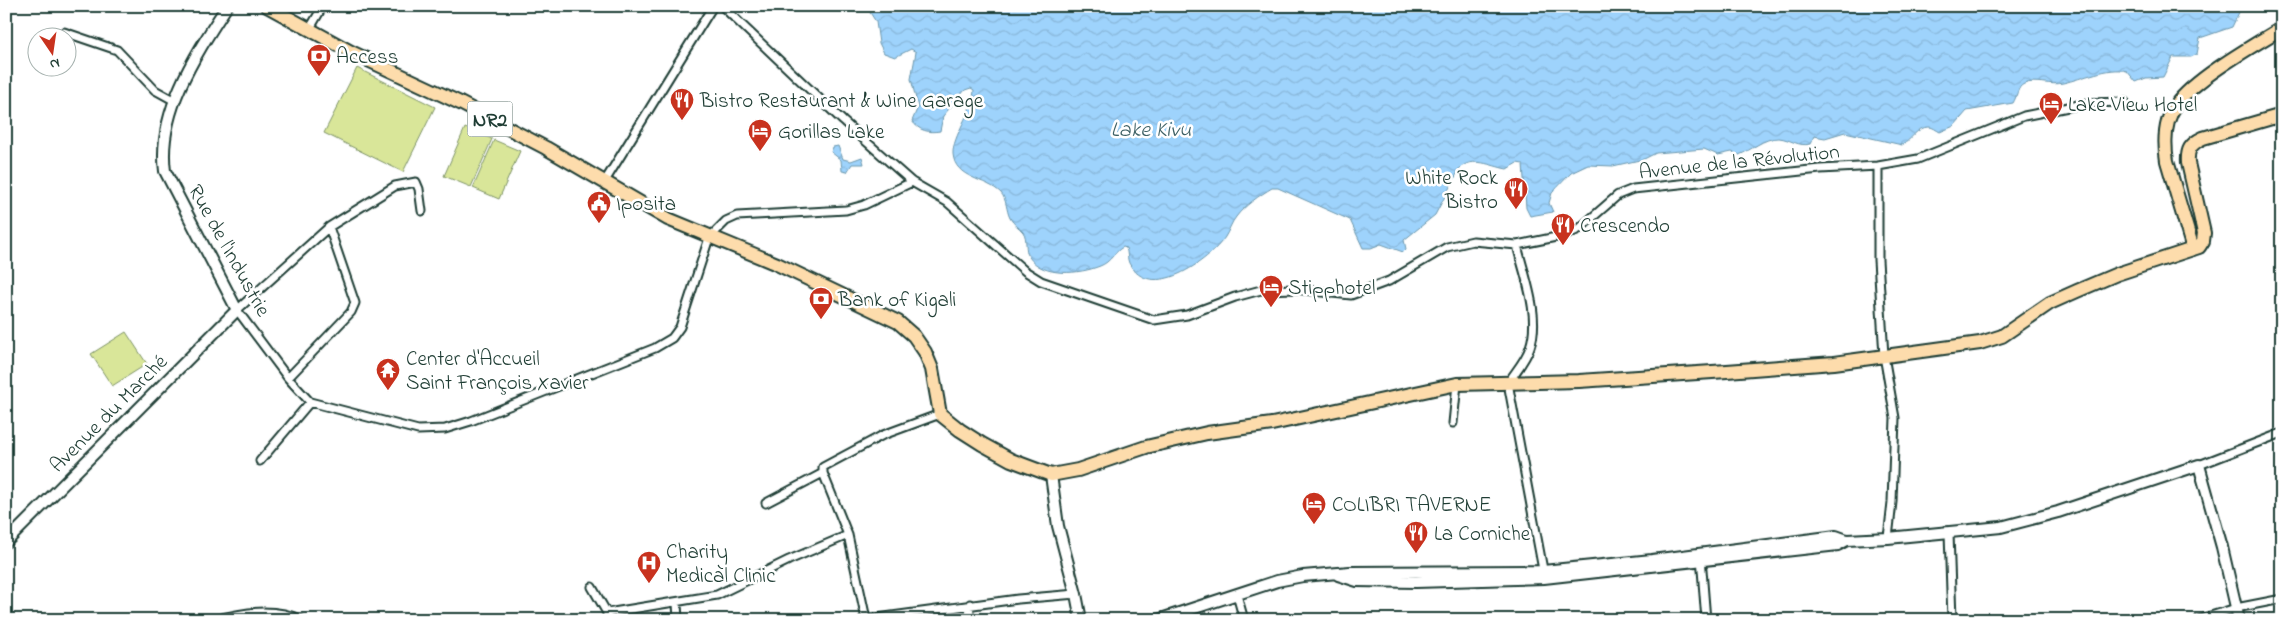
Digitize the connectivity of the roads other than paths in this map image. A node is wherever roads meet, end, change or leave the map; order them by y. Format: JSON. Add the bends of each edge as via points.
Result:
{"nodes":[{"id":1,"x":227,"y":6,"type":"edge"},
{"id":2,"x":268,"y":6,"type":"edge"},
{"id":3,"x":323,"y":6,"type":"edge"},
{"id":4,"x":712,"y":7,"type":"edge"},
{"id":5,"x":723,"y":8,"type":"edge"},
{"id":6,"x":2282,"y":28,"type":"edge"},
{"id":7,"x":309,"y":30,"type":"junction"},
{"id":8,"x":78,"y":37,"type":"edge"},
{"id":9,"x":175,"y":101,"type":"junction"},
{"id":10,"x":2125,"y":102,"type":"dead end"},
{"id":11,"x":2282,"y":115,"type":"edge"},
{"id":12,"x":1878,"y":166,"type":"junction"},
{"id":13,"x":605,"y":182,"type":"junction"},
{"id":14,"x":912,"y":182,"type":"junction"},
{"id":15,"x":422,"y":211,"type":"dead end"},
{"id":16,"x":329,"y":227,"type":"junction"},
{"id":17,"x":709,"y":238,"type":"junction"},
{"id":18,"x":1517,"y":245,"type":"junction"},
{"id":19,"x":2193,"y":249,"type":"junction"},
{"id":20,"x":237,"y":310,"type":"junction"},
{"id":21,"x":1884,"y":356,"type":"junction"},
{"id":22,"x":288,"y":378,"type":"junction"},
{"id":23,"x":1508,"y":383,"type":"junction"},
{"id":24,"x":1457,"y":384,"type":"junction"},
{"id":25,"x":310,"y":402,"type":"junction"},
{"id":26,"x":940,"y":414,"type":"junction"},
{"id":27,"x":1453,"y":423,"type":"dead end"},
{"id":28,"x":2282,"y":433,"type":"edge"},
{"id":29,"x":260,"y":461,"type":"dead end"},
{"id":30,"x":2199,"y":465,"type":"junction"},
{"id":31,"x":823,"y":474,"type":"junction"},
{"id":32,"x":1051,"y":475,"type":"junction"},
{"id":33,"x":766,"y":503,"type":"dead end"},
{"id":34,"x":1948,"y":533,"type":"junction"},
{"id":35,"x":848,"y":535,"type":"junction"},
{"id":36,"x":1888,"y":538,"type":"junction"},
{"id":37,"x":6,"y":542,"type":"edge"},
{"id":38,"x":1701,"y":558,"type":"junction"},
{"id":39,"x":1544,"y":574,"type":"junction"},
{"id":40,"x":592,"y":587,"type":"dead end"},
{"id":41,"x":1076,"y":594,"type":"junction"},
{"id":42,"x":1237,"y":594,"type":"junction"},
{"id":43,"x":2282,"y":599,"type":"edge"},
{"id":44,"x":676,"y":603,"type":"junction"},
{"id":45,"x":970,"y":604,"type":"junction"},
{"id":46,"x":2236,"y":608,"type":"junction"},
{"id":47,"x":607,"y":616,"type":"edge"},
{"id":48,"x":864,"y":619,"type":"edge"},
{"id":49,"x":214,"y":620,"type":"edge"},
{"id":50,"x":302,"y":620,"type":"edge"},
{"id":51,"x":678,"y":620,"type":"edge"},
{"id":52,"x":969,"y":620,"type":"edge"},
{"id":53,"x":1081,"y":620,"type":"edge"},
{"id":54,"x":1158,"y":620,"type":"edge"},
{"id":55,"x":1244,"y":620,"type":"edge"},
{"id":56,"x":1706,"y":620,"type":"edge"},
{"id":57,"x":1952,"y":620,"type":"edge"},
{"id":58,"x":2198,"y":620,"type":"edge"},
{"id":59,"x":2239,"y":620,"type":"edge"}],
"edges":[{"from":1,"to":9,"type":"street","name":"Rue de l'Industrie"},
{"from":2,"to":7,"type":"highway","number":"NR2"},
{"from":3,"to":7,"type":"street"},
{"from":4,"to":5,"type":"street"},
{"from":4,"to":13,"type":"street"},
{"from":5,"to":14,"type":"street","name":"Avenue de la Révolution"},
{"from":6,"to":19,"type":"highway","via":[[2193,88],[2176,105],[2170,117],[2165,146],[2167,161]]},
{"from":7,"to":13,"type":"highway","number":"NR2","via":[[390,72],[460,103]]},
{"from":8,"to":9,"type":"street","via":[[117,50],[155,90]]},
{"from":9,"to":20,"type":"street","name":"Rue de l'Industrie","via":[[166,124],[165,172]]},
{"from":10,"to":12,"type":"street","name":"Avenue de la Révolution","via":[[2088,103],[2024,116],[1918,159]]},
{"from":11,"to":19,"type":"highway","via":[[2193,143],[2188,152],[2188,163],[2204,241]]},
{"from":12,"to":18,"type":"street","name":"Avenue de la Révolution","via":[[1820,169],[1633,190],[1618,195],[1579,230]]},
{"from":12,"to":21,"type":"street","via":[[1878,260]]},
{"from":13,"to":17,"type":"highway","number":"NR2","via":[[668,219]]},
{"from":14,"to":17,"type":"street","via":[[846,210],[737,216],[726,221]]},
{"from":14,"to":18,"type":"street","name":"Avenue de la Révolution","via":[[947,202],[1025,271],[1041,281],[1154,320],[1187,315],[1261,290],[1295,289],[1351,295],[1389,281],[1447,247],[1473,241]]},
{"from":15,"to":16,"type":"street","via":[[416,182],[408,183],[395,186]]},
{"from":16,"to":20,"type":"street"},
{"from":16,"to":22,"type":"street","via":[[355,303],[351,312]]},
{"from":17,"to":25,"type":"street","via":[[680,327],[672,338],[655,348],[445,430],[418,430]]},
{"from":17,"to":26,"type":"highway","via":[[777,264],[898,322],[914,336],[925,352],[932,369]]},
{"from":18,"to":23,"type":"street","via":[[1533,317],[1532,338],[1530,348]]},
{"from":19,"to":21,"type":"highway","via":[[2077,291],[2050,304],[2002,336],[1980,343]]},
{"from":20,"to":22,"type":"street","name":"Rue de l'Industrie"},
{"from":20,"to":37,"type":"street","name":"Avenue du Marché"},
{"from":21,"to":23,"type":"highway","via":[[1639,378]]},
{"from":21,"to":36,"type":"street","via":[[1895,418]]},
{"from":22,"to":25,"type":"street","name":"Rue de l'Industrie"},
{"from":23,"to":24,"type":"highway"},
{"from":23,"to":39,"type":"street"},
{"from":24,"to":27,"type":"street"},
{"from":24,"to":32,"type":"highway","via":[[1272,424],[1207,433]]},
{"from":25,"to":29,"type":"street"},
{"from":26,"to":31,"type":"street","via":[[883,435],[823,467]]},
{"from":26,"to":32,"type":"highway","via":[[960,430],[1011,460]]},
{"from":28,"to":30,"type":"street"},
{"from":30,"to":34,"type":"street","via":[[2058,512],[2001,527]]},
{"from":30,"to":46,"type":"street"},
{"from":31,"to":33,"type":"street"},
{"from":31,"to":35,"type":"street"},
{"from":32,"to":41,"type":"street","via":[[1058,526]]},
{"from":34,"to":36,"type":"street"},
{"from":34,"to":57,"type":"street"},
{"from":35,"to":44,"type":"street","via":[[717,595]]},
{"from":35,"to":48,"type":"street"},
{"from":36,"to":38,"type":"street","via":[[1848,540],[1836,536],[1792,546]]},
{"from":38,"to":39,"type":"street"},
{"from":38,"to":56,"type":"street"},
{"from":39,"to":42,"type":"street","via":[[1416,578],[1350,572],[1277,581]]},
{"from":40,"to":47,"type":"street"},
{"from":41,"to":45,"type":"street"},
{"from":41,"to":53,"type":"street"},
{"from":42,"to":54,"type":"street"},
{"from":42,"to":55,"type":"street"},
{"from":43,"to":46,"type":"street"},
{"from":44,"to":47,"type":"street"},
{"from":44,"to":51,"type":"street"},
{"from":45,"to":48,"type":"street"},
{"from":45,"to":52,"type":"street"},
{"from":46,"to":58,"type":"street"},
{"from":46,"to":59,"type":"street"},
{"from":49,"to":50,"type":"street","via":[[258,611],[288,613]]}]}
